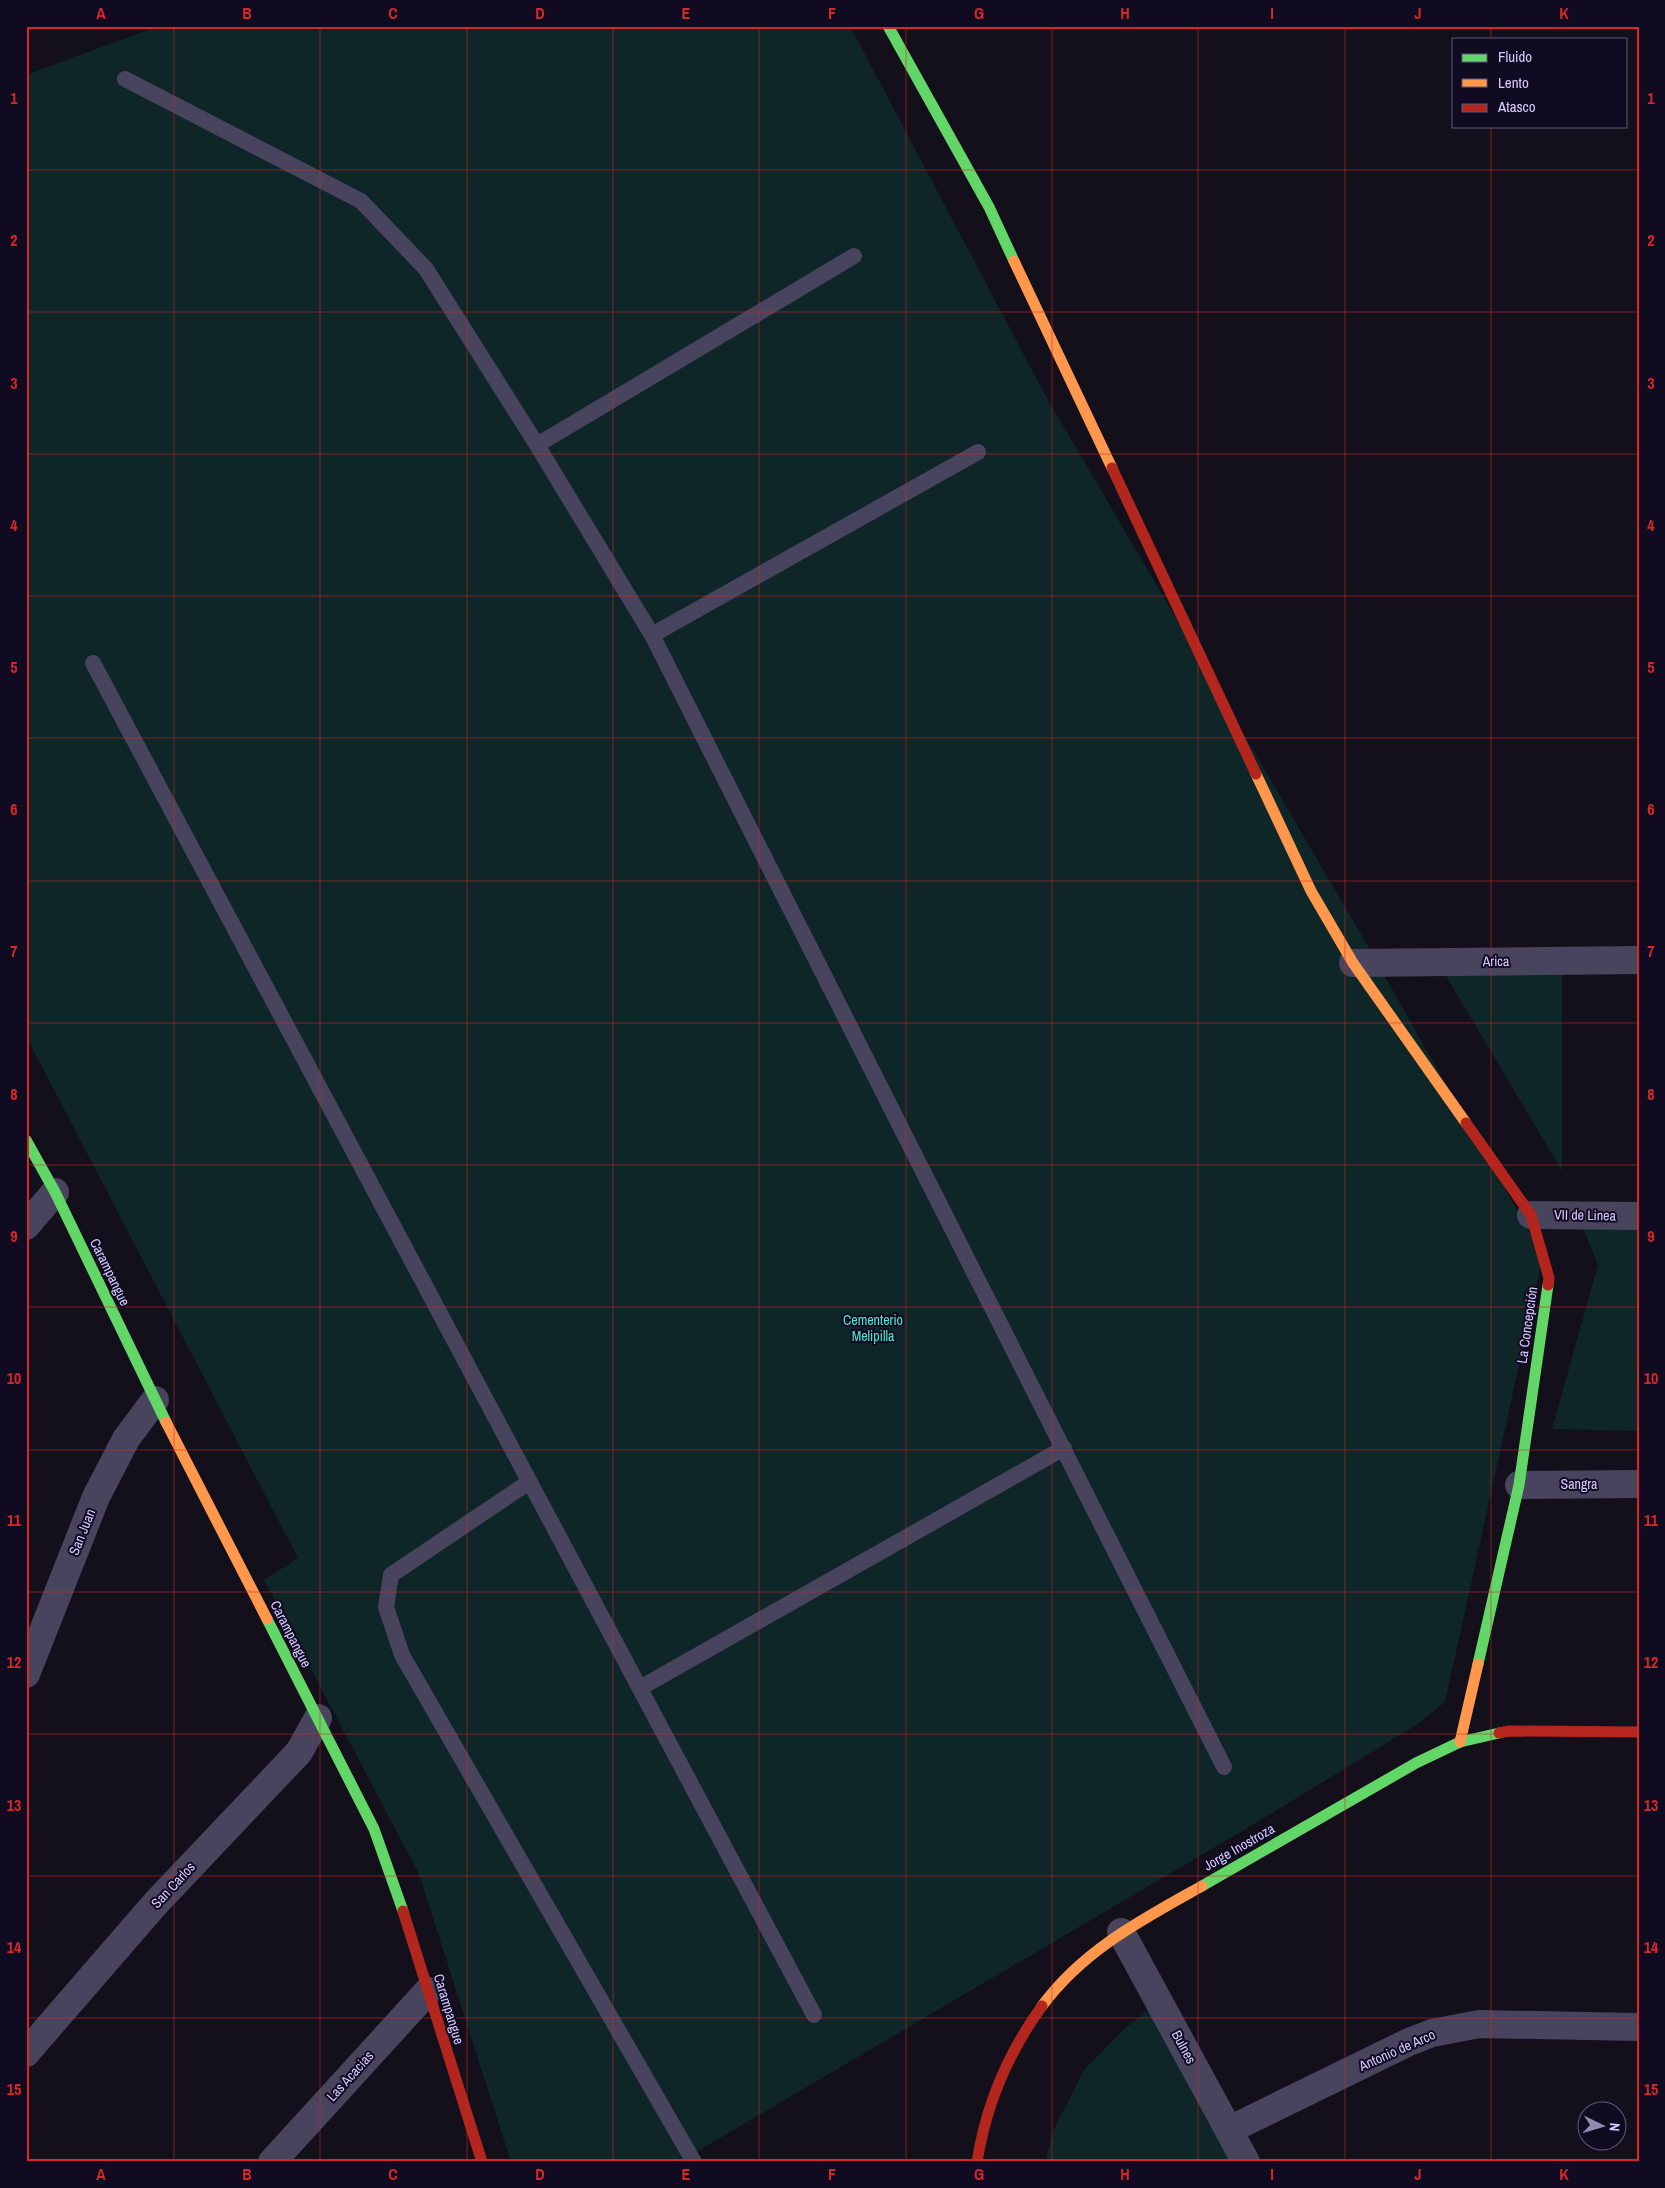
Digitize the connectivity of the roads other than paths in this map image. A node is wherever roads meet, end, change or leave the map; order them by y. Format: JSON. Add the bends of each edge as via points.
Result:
{"nodes":[{"id":1,"x":888,"y":26,"type":"edge"},
{"id":2,"x":125,"y":79,"type":"dead end"},
{"id":3,"x":854,"y":256,"type":"dead end"},
{"id":4,"x":537,"y":445,"type":"junction"},
{"id":5,"x":978,"y":452,"type":"dead end"},
{"id":6,"x":652,"y":636,"type":"junction"},
{"id":7,"x":93,"y":663,"type":"dead end"},
{"id":8,"x":1639,"y":960,"type":"edge"},
{"id":9,"x":1354,"y":963,"type":"junction"},
{"id":10,"x":26,"y":1140,"type":"edge"},
{"id":11,"x":55,"y":1192,"type":"junction"},
{"id":12,"x":1531,"y":1215,"type":"junction"},
{"id":13,"x":1639,"y":1216,"type":"edge"},
{"id":14,"x":26,"y":1226,"type":"edge"},
{"id":15,"x":155,"y":1400,"type":"junction"},
{"id":16,"x":1064,"y":1448,"type":"junction"},
{"id":17,"x":529,"y":1482,"type":"junction"},
{"id":18,"x":1639,"y":1484,"type":"edge"},
{"id":19,"x":1519,"y":1485,"type":"junction"},
{"id":20,"x":26,"y":1674,"type":"edge"},
{"id":21,"x":640,"y":1688,"type":"junction"},
{"id":22,"x":318,"y":1718,"type":"junction"},
{"id":23,"x":1639,"y":1732,"type":"edge"},
{"id":24,"x":1460,"y":1742,"type":"junction"},
{"id":25,"x":1224,"y":1767,"type":"dead end"},
{"id":26,"x":1121,"y":1932,"type":"junction"},
{"id":27,"x":428,"y":1991,"type":"junction"},
{"id":28,"x":814,"y":2015,"type":"dead end"},
{"id":29,"x":1639,"y":2027,"type":"edge"},
{"id":30,"x":26,"y":2053,"type":"edge"},
{"id":31,"x":1229,"y":2130,"type":"junction"},
{"id":32,"x":272,"y":2162,"type":"edge"},
{"id":33,"x":482,"y":2162,"type":"edge"},
{"id":34,"x":694,"y":2162,"type":"edge"},
{"id":35,"x":977,"y":2162,"type":"edge"},
{"id":36,"x":1246,"y":2162,"type":"edge"}],
"edges":[{"from":1,"to":9,"type":"street","name":"La Concepción","via":[[989,207],[1311,891]]},
{"from":2,"to":4,"type":"lane","via":[[361,201],[426,268]]},
{"from":3,"to":4,"type":"lane"},
{"from":4,"to":6,"type":"lane"},
{"from":5,"to":6,"type":"lane"},
{"from":6,"to":16,"type":"lane"},
{"from":7,"to":17,"type":"lane"},
{"from":8,"to":9,"type":"street","name":"Arica"},
{"from":9,"to":12,"type":"street","name":"La Concepción"},
{"from":10,"to":11,"type":"street","name":"Carampangue"},
{"from":11,"to":14,"type":"street"},
{"from":11,"to":15,"type":"street","name":"Carampangue"},
{"from":12,"to":13,"type":"street","name":"VII de Linea"},
{"from":12,"to":19,"type":"street","name":"La Concepción","via":[[1549,1278]]},
{"from":15,"to":20,"type":"street","name":"San Juan","via":[[126,1439],[96,1497]]},
{"from":15,"to":22,"type":"street","name":"Carampangue"},
{"from":16,"to":21,"type":"lane"},
{"from":16,"to":25,"type":"lane"},
{"from":17,"to":21,"type":"lane"},
{"from":17,"to":34,"type":"lane","via":[[391,1575],[386,1607],[402,1655]]},
{"from":18,"to":19,"type":"street","name":"Sangra"},
{"from":19,"to":24,"type":"street","name":"La Concepción"},
{"from":21,"to":28,"type":"lane"},
{"from":22,"to":27,"type":"street","name":"Carampangue","via":[[374,1829]]},
{"from":22,"to":30,"type":"street","name":"San Carlos","via":[[299,1752],[155,1904]]},
{"from":23,"to":24,"type":"street","name":"Jorge Inostroza","via":[[1509,1731]]},
{"from":24,"to":26,"type":"street","name":"Jorge Inostroza","via":[[1416,1762]]},
{"from":26,"to":31,"type":"street","name":"Bulnes"},
{"from":26,"to":35,"type":"street","name":"Jorge Inostroza","via":[[1062,1982],[1017,2044],[988,2115]]},
{"from":27,"to":32,"type":"street","name":"Las Acacias"},
{"from":27,"to":33,"type":"street","name":"Carampangue"},
{"from":29,"to":31,"type":"street","name":"Antonio de Arco","via":[[1479,2024],[1432,2033]]},
{"from":31,"to":36,"type":"street","name":"Bulnes"}]}
